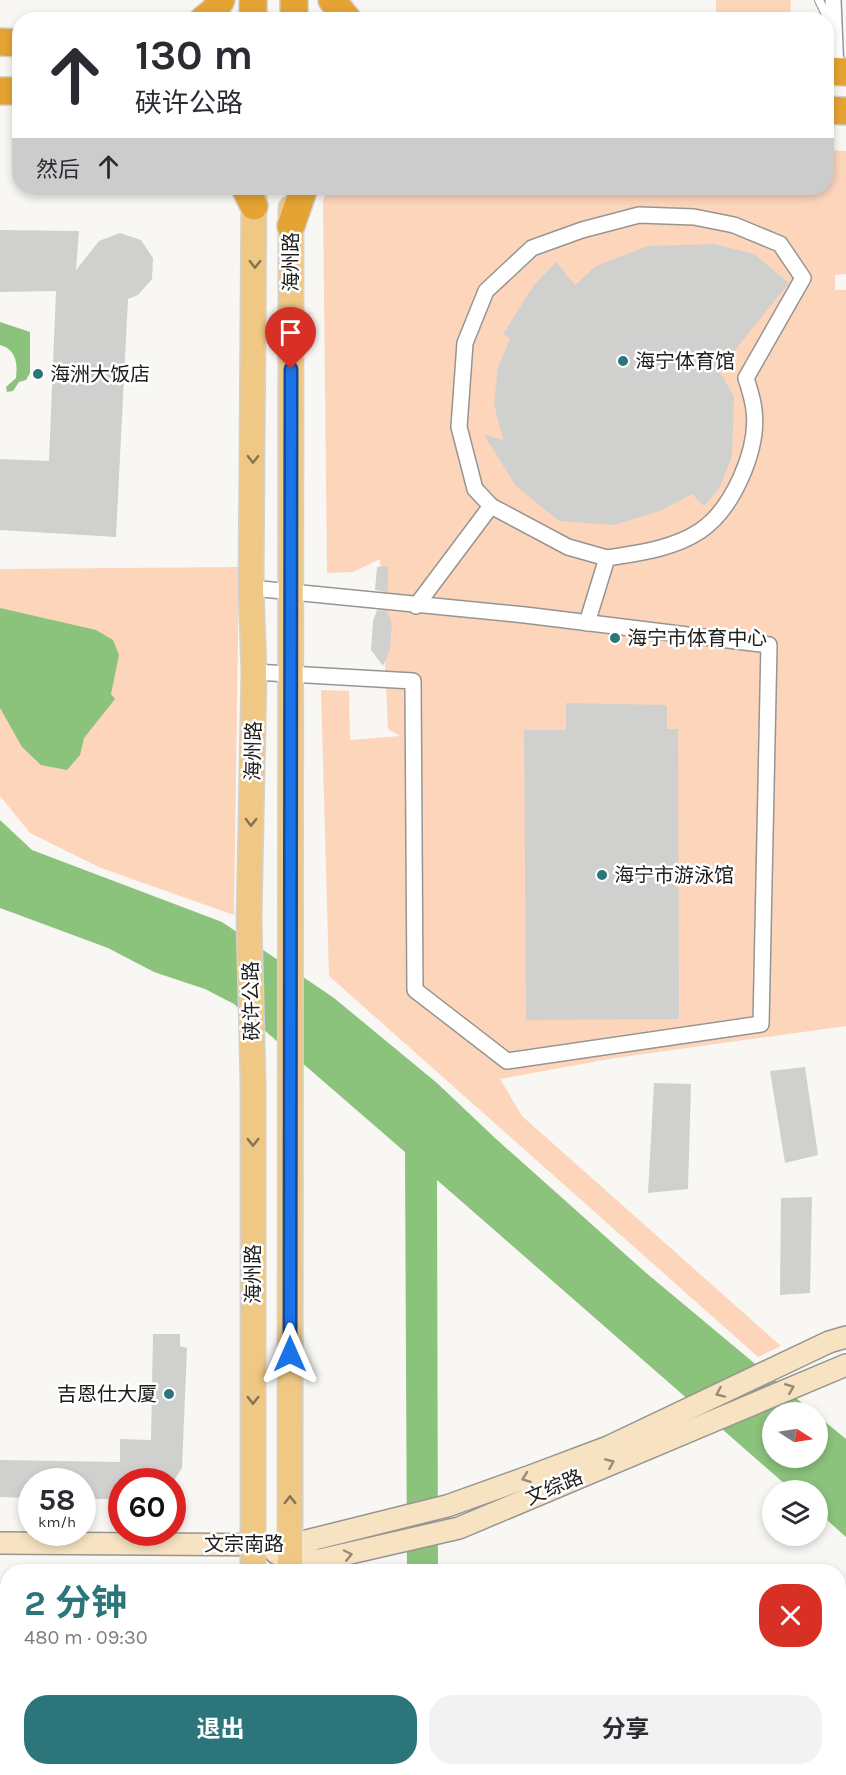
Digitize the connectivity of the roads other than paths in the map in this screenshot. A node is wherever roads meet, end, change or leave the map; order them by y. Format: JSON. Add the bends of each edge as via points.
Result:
{"nodes":[{"id":1,"x":332,"y":0,"type":"edge"},
{"id":2,"x":342,"y":12,"type":"edge"},
{"id":3,"x":834,"y":16,"type":"edge"},
{"id":4,"x":835,"y":32,"type":"joint"},
{"id":5,"x":836,"y":71,"type":"edge"},
{"id":6,"x":251,"y":195,"type":"edge"},
{"id":7,"x":291,"y":195,"type":"edge"},
{"id":8,"x":302,"y":195,"type":"edge"},
{"id":9,"x":291,"y":226,"type":"junction"},
{"id":10,"x":491,"y":506,"type":"junction"},
{"id":11,"x":607,"y":558,"type":"junction"},
{"id":12,"x":251,"y":588,"type":"junction"},
{"id":13,"x":291,"y":592,"type":"junction"},
{"id":14,"x":416,"y":606,"type":"junction"},
{"id":15,"x":587,"y":623,"type":"junction"},
{"id":16,"x":254,"y":672,"type":"junction"},
{"id":17,"x":291,"y":675,"type":"junction"},
{"id":18,"x":249,"y":919,"type":"joint"},
{"id":19,"x":291,"y":948,"type":"joint"},
{"id":20,"x":253,"y":1083,"type":"joint"},
{"id":21,"x":291,"y":1090,"type":"joint"},
{"id":22,"x":846,"y":1337,"type":"edge"},
{"id":23,"x":846,"y":1365,"type":"edge"},
{"id":24,"x":0,"y":1543,"type":"edge"},
{"id":25,"x":253,"y":1543,"type":"junction"},
{"id":26,"x":290,"y":1558,"type":"edge"},
{"id":27,"x":253,"y":1564,"type":"edge"}],
"edges":[{"from":1,"to":2,"type":"highway"},
{"from":3,"to":4,"type":"street"},
{"from":4,"to":5,"type":"street"},
{"from":6,"to":12,"type":"main road","name":"海州路","one_way":true},
{"from":7,"to":9,"type":"main road","name":"海州路"},
{"from":8,"to":9,"type":"highway"},
{"from":9,"to":13,"type":"main road","name":"海州路"},
{"from":10,"to":11,"type":"street","via":[[568,547]]},
{"from":10,"to":11,"type":"street","via":[[476,489],[459,427],[465,343],[486,291],[532,248],[639,215],[694,217],[734,225],[780,244],[803,278],[746,378],[755,411],[749,456],[728,505],[700,531],[659,549]]},
{"from":10,"to":14,"type":"street"},
{"from":11,"to":15,"type":"street"},
{"from":12,"to":13,"type":"street"},
{"from":12,"to":16,"type":"main road","name":"海州路"},
{"from":13,"to":14,"type":"street"},
{"from":13,"to":17,"type":"main road","name":"海州路"},
{"from":14,"to":15,"type":"street"},
{"from":15,"to":17,"type":"street","via":[[769,645],[761,1024],[507,1061],[415,990],[413,681]]},
{"from":16,"to":17,"type":"street"},
{"from":16,"to":18,"type":"main road","name":"海州路","one_way":true},
{"from":17,"to":19,"type":"main road","name":"海州路"},
{"from":18,"to":20,"type":"main road","name":"硖许公路"},
{"from":19,"to":21,"type":"main road","name":"硖许公路"},
{"from":20,"to":25,"type":"main road","name":"海州路","one_way":true},
{"from":26,"to":21,"type":"main road","name":"海州路","one_way":true},
{"from":22,"to":26,"type":"main road","name":"文宗南路","one_way":true,"via":[[608,1447]]},
{"from":26,"to":23,"type":"main road","name":"文综路","one_way":true,"via":[[320,1560],[350,1555],[459,1528]]},
{"from":24,"to":25,"type":"main road","name":"文宗南路"},
{"from":25,"to":26,"type":"main road","name":"文综路"},
{"from":25,"to":27,"type":"main road","name":"海州路"}]}
